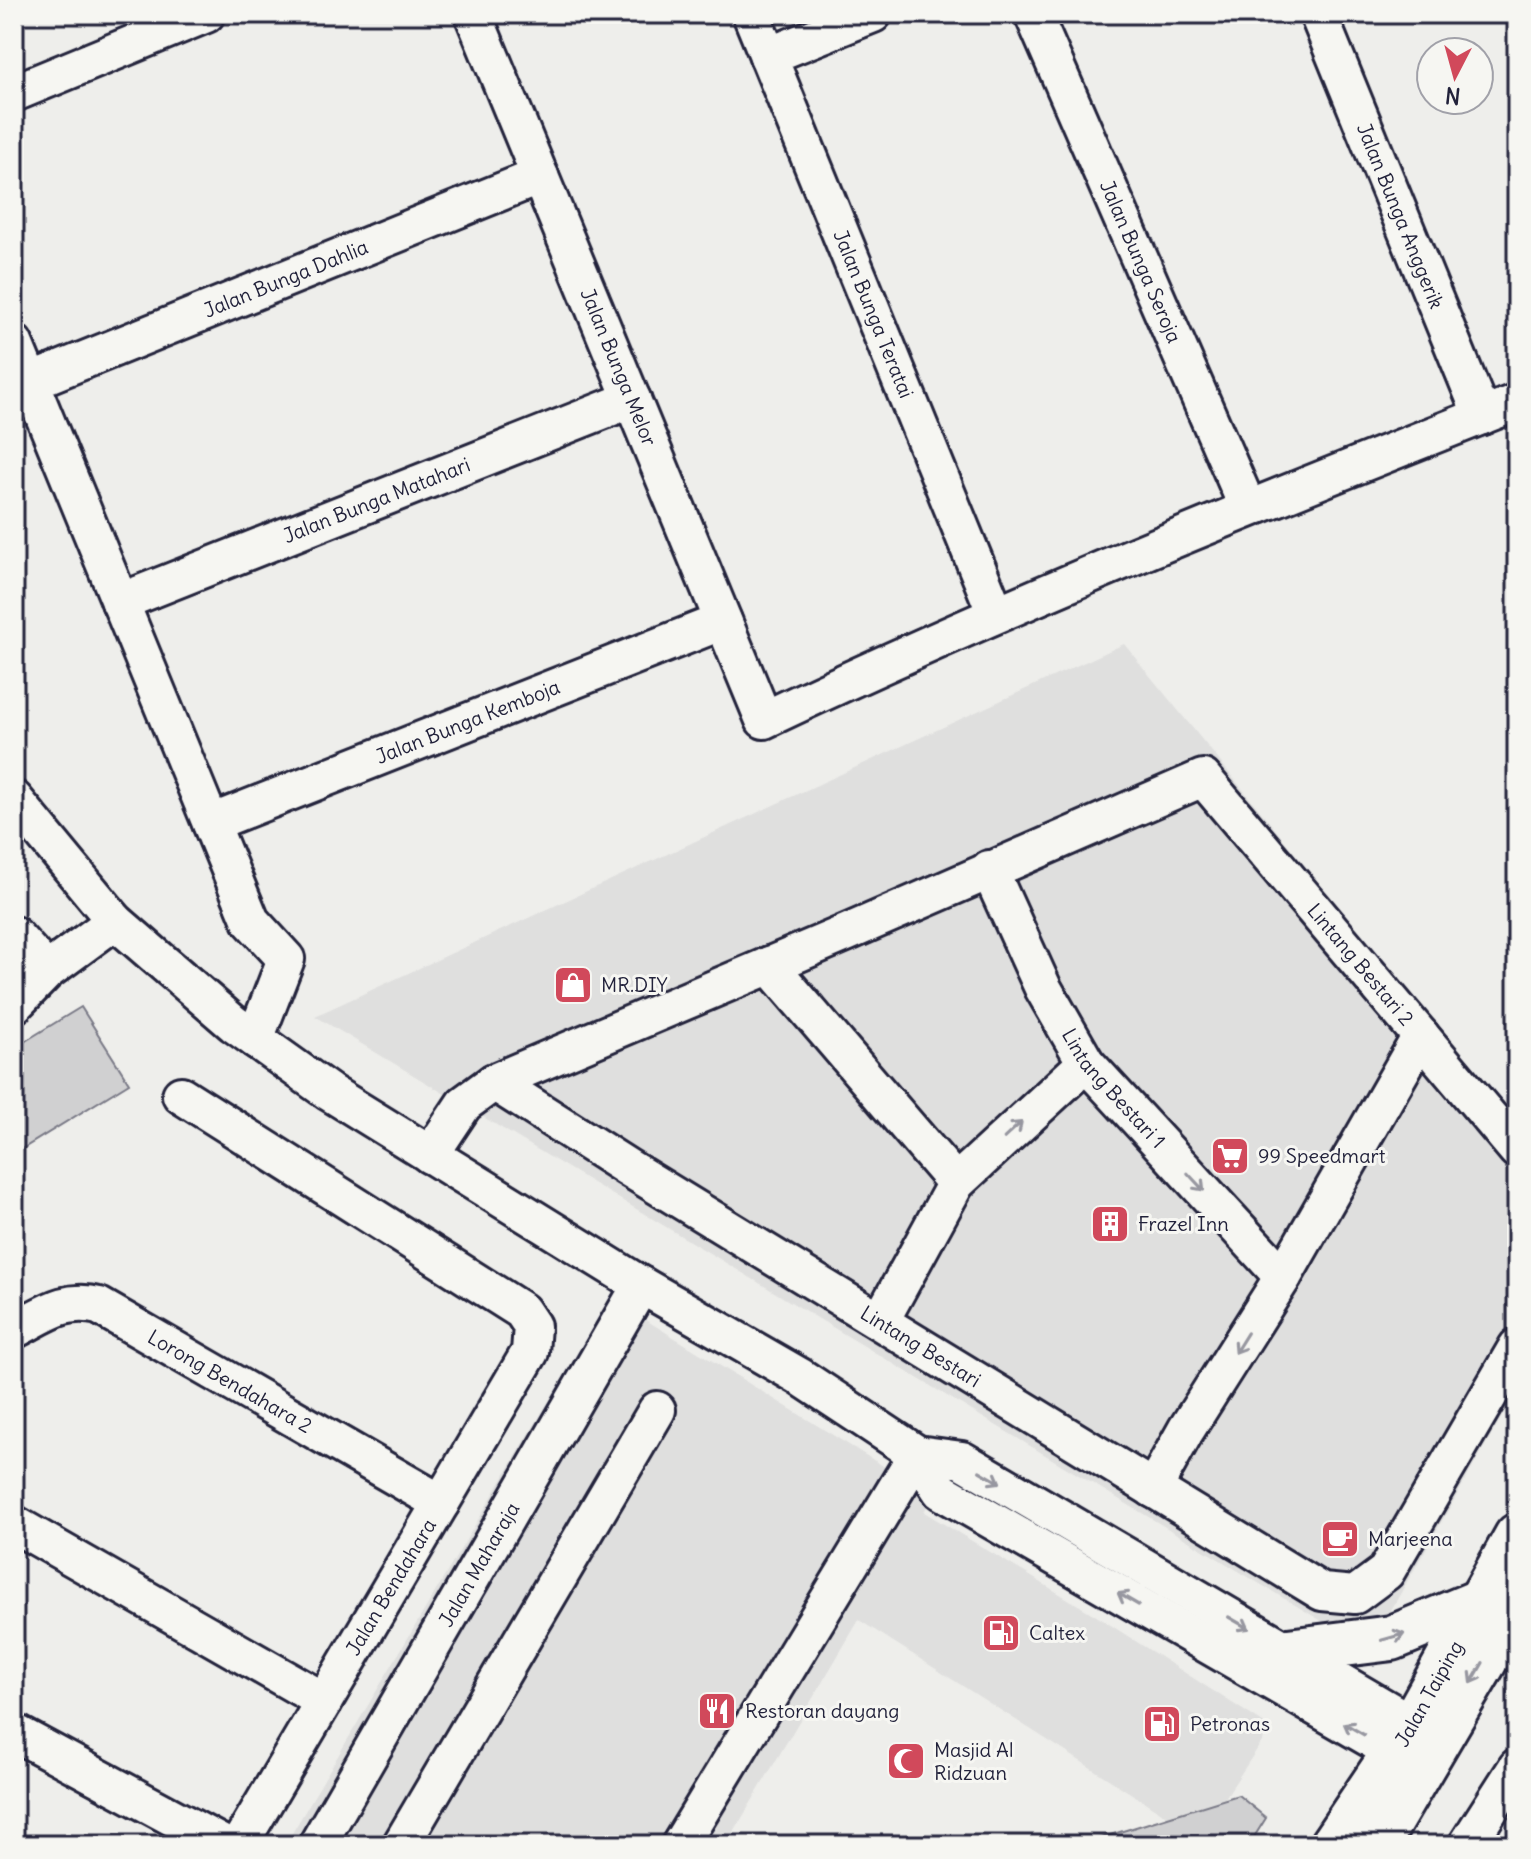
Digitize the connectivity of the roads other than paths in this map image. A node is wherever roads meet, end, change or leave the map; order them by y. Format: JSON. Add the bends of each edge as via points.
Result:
{"nodes":[{"id":1,"x":206,"y":14,"type":"edge"},
{"id":2,"x":473,"y":14,"type":"edge"},
{"id":3,"x":751,"y":14,"type":"edge"},
{"id":4,"x":873,"y":14,"type":"edge"},
{"id":5,"x":1033,"y":14,"type":"edge"},
{"id":6,"x":1318,"y":14,"type":"edge"},
{"id":7,"x":768,"y":56,"type":"junction"},
{"id":8,"x":14,"y":93,"type":"edge"},
{"id":9,"x":540,"y":176,"type":"junction"},
{"id":10,"x":14,"y":343,"type":"edge"},
{"id":11,"x":30,"y":382,"type":"junction"},
{"id":12,"x":632,"y":399,"type":"junction"},
{"id":13,"x":1517,"y":402,"type":"edge"},
{"id":14,"x":1482,"y":416,"type":"junction"},
{"id":15,"x":1248,"y":508,"type":"junction"},
{"id":16,"x":120,"y":602,"type":"junction"},
{"id":17,"x":996,"y":614,"type":"junction"},
{"id":18,"x":723,"y":621,"type":"junction"},
{"id":19,"x":14,"y":799,"type":"edge"},
{"id":20,"x":211,"y":823,"type":"junction"},
{"id":21,"x":989,"y":869,"type":"junction"},
{"id":22,"x":115,"y":921,"type":"junction"},
{"id":23,"x":14,"y":935,"type":"edge"},
{"id":24,"x":769,"y":965,"type":"junction"},
{"id":25,"x":47,"y":971,"type":"junction"},
{"id":26,"x":14,"y":1005,"type":"edge"},
{"id":27,"x":1421,"y":1036,"type":"junction"},
{"id":28,"x":255,"y":1039,"type":"junction"},
{"id":29,"x":1086,"y":1063,"type":"junction"},
{"id":30,"x":494,"y":1082,"type":"junction"},
{"id":31,"x":181,"y":1095,"type":"dead end"},
{"id":32,"x":1517,"y":1150,"type":"edge"},
{"id":33,"x":430,"y":1155,"type":"junction"},
{"id":34,"x":956,"y":1183,"type":"junction"},
{"id":35,"x":1283,"y":1277,"type":"junction"},
{"id":36,"x":641,"y":1285,"type":"junction"},
{"id":37,"x":881,"y":1320,"type":"junction"},
{"id":38,"x":14,"y":1330,"type":"edge"},
{"id":39,"x":1517,"y":1347,"type":"edge"},
{"id":40,"x":657,"y":1410,"type":"dead end"},
{"id":41,"x":917,"y":1454,"type":"junction"},
{"id":42,"x":1153,"y":1489,"type":"junction"},
{"id":43,"x":441,"y":1503,"type":"junction"},
{"id":44,"x":14,"y":1524,"type":"edge"},
{"id":45,"x":1517,"y":1536,"type":"edge"},
{"id":46,"x":1499,"y":1603,"type":"edge"},
{"id":47,"x":1288,"y":1651,"type":"junction"},
{"id":48,"x":324,"y":1701,"type":"junction"},
{"id":49,"x":14,"y":1732,"type":"edge"},
{"id":50,"x":1416,"y":1746,"type":"junction"},
{"id":51,"x":1517,"y":1769,"type":"edge"},
{"id":52,"x":224,"y":1845,"type":"edge"},
{"id":53,"x":239,"y":1845,"type":"edge"},
{"id":54,"x":317,"y":1845,"type":"edge"},
{"id":55,"x":401,"y":1845,"type":"edge"},
{"id":56,"x":680,"y":1845,"type":"edge"},
{"id":57,"x":1332,"y":1845,"type":"edge"},
{"id":58,"x":1376,"y":1845,"type":"edge"},
{"id":59,"x":1467,"y":1845,"type":"edge"}],
"edges":[{"from":1,"to":8,"type":"street"},
{"from":2,"to":9,"type":"street","name":"Jalan Bunga Melor"},
{"from":3,"to":7,"type":"street","name":"Jalan Bunga Teratai"},
{"from":4,"to":7,"type":"street"},
{"from":5,"to":15,"type":"street","name":"Jalan Bunga Seroja"},
{"from":6,"to":14,"type":"street","name":"Jalan Bunga Anggerik"},
{"from":7,"to":17,"type":"street","name":"Jalan Bunga Teratai"},
{"from":9,"to":11,"type":"street","name":"Jalan Bunga Dahlia"},
{"from":9,"to":12,"type":"street","name":"Jalan Bunga Melor"},
{"from":10,"to":11,"type":"street"},
{"from":11,"to":16,"type":"street"},
{"from":12,"to":16,"type":"street","name":"Jalan Bunga Matahari"},
{"from":12,"to":18,"type":"street","name":"Jalan Bunga Melor"},
{"from":13,"to":14,"type":"street"},
{"from":14,"to":15,"type":"street"},
{"from":15,"to":17,"type":"street"},
{"from":16,"to":20,"type":"street"},
{"from":17,"to":18,"type":"street","name":"Jalan Bunga Melor","via":[[764,720]]},
{"from":18,"to":20,"type":"street","name":"Jalan Bunga Kemboja"},
{"from":19,"to":22,"type":"street"},
{"from":20,"to":28,"type":"street","via":[[251,921],[286,959]]},
{"from":21,"to":24,"type":"street"},
{"from":21,"to":27,"type":"street","name":"Lintang Bestari 2","via":[[1203,778]]},
{"from":21,"to":29,"type":"street","name":"Lintang Bestari 1","via":[[1043,988]]},
{"from":22,"to":25,"type":"street"},
{"from":22,"to":28,"type":"street"},
{"from":23,"to":25,"type":"street"},
{"from":24,"to":30,"type":"street"},
{"from":24,"to":34,"type":"street"},
{"from":25,"to":26,"type":"street"},
{"from":27,"to":32,"type":"street","name":"Lintang Bestari 2"},
{"from":27,"to":35,"type":"street"},
{"from":28,"to":33,"type":"street"},
{"from":34,"to":29,"type":"street","one_way":true},
{"from":29,"to":35,"type":"street","name":"Lintang Bestari 1","one_way":true},
{"from":30,"to":33,"type":"street","via":[[464,1104]]},
{"from":30,"to":37,"type":"street","name":"Lintang Bestari"},
{"from":31,"to":43,"type":"street","name":"Jalan Bendahara","via":[[522,1311],[532,1326],[530,1352]]},
{"from":33,"to":36,"type":"street"},
{"from":34,"to":37,"type":"street"},
{"from":35,"to":42,"type":"street","one_way":true},
{"from":36,"to":41,"type":"street","via":[[799,1376]]},
{"from":36,"to":54,"type":"street","name":"Jalan Maharaja"},
{"from":37,"to":42,"type":"street","name":"Lintang Bestari"},
{"from":38,"to":43,"type":"street","name":"Lorong Bendahara 2","via":[[64,1304],[99,1306]]},
{"from":39,"to":42,"type":"street","name":"Lintang Bestari","via":[[1386,1572],[1355,1595],[1322,1592]]},
{"from":40,"to":55,"type":"street"},
{"from":41,"to":47,"type":"street","one_way":true,"via":[[962,1460]]},
{"from":50,"to":41,"type":"street","one_way":true,"via":[[941,1491]]},
{"from":41,"to":56,"type":"street"},
{"from":43,"to":48,"type":"street","name":"Jalan Bendahara"},
{"from":44,"to":48,"type":"street"},
{"from":45,"to":46,"type":"main road","name":"Jalan Taiping"},
{"from":47,"to":46,"type":"main road","one_way":true,"via":[[1392,1638]]},
{"from":46,"to":50,"type":"main road","name":"Jalan Taiping"},
{"from":47,"to":50,"type":"street"},
{"from":48,"to":53,"type":"street","name":"Jalan Bendahara"},
{"from":49,"to":52,"type":"street"},
{"from":50,"to":57,"type":"main road","name":"Jalan Taiping"},
{"from":50,"to":58,"type":"main road","name":"Jalan Taiping"},
{"from":51,"to":59,"type":"street"}]}
